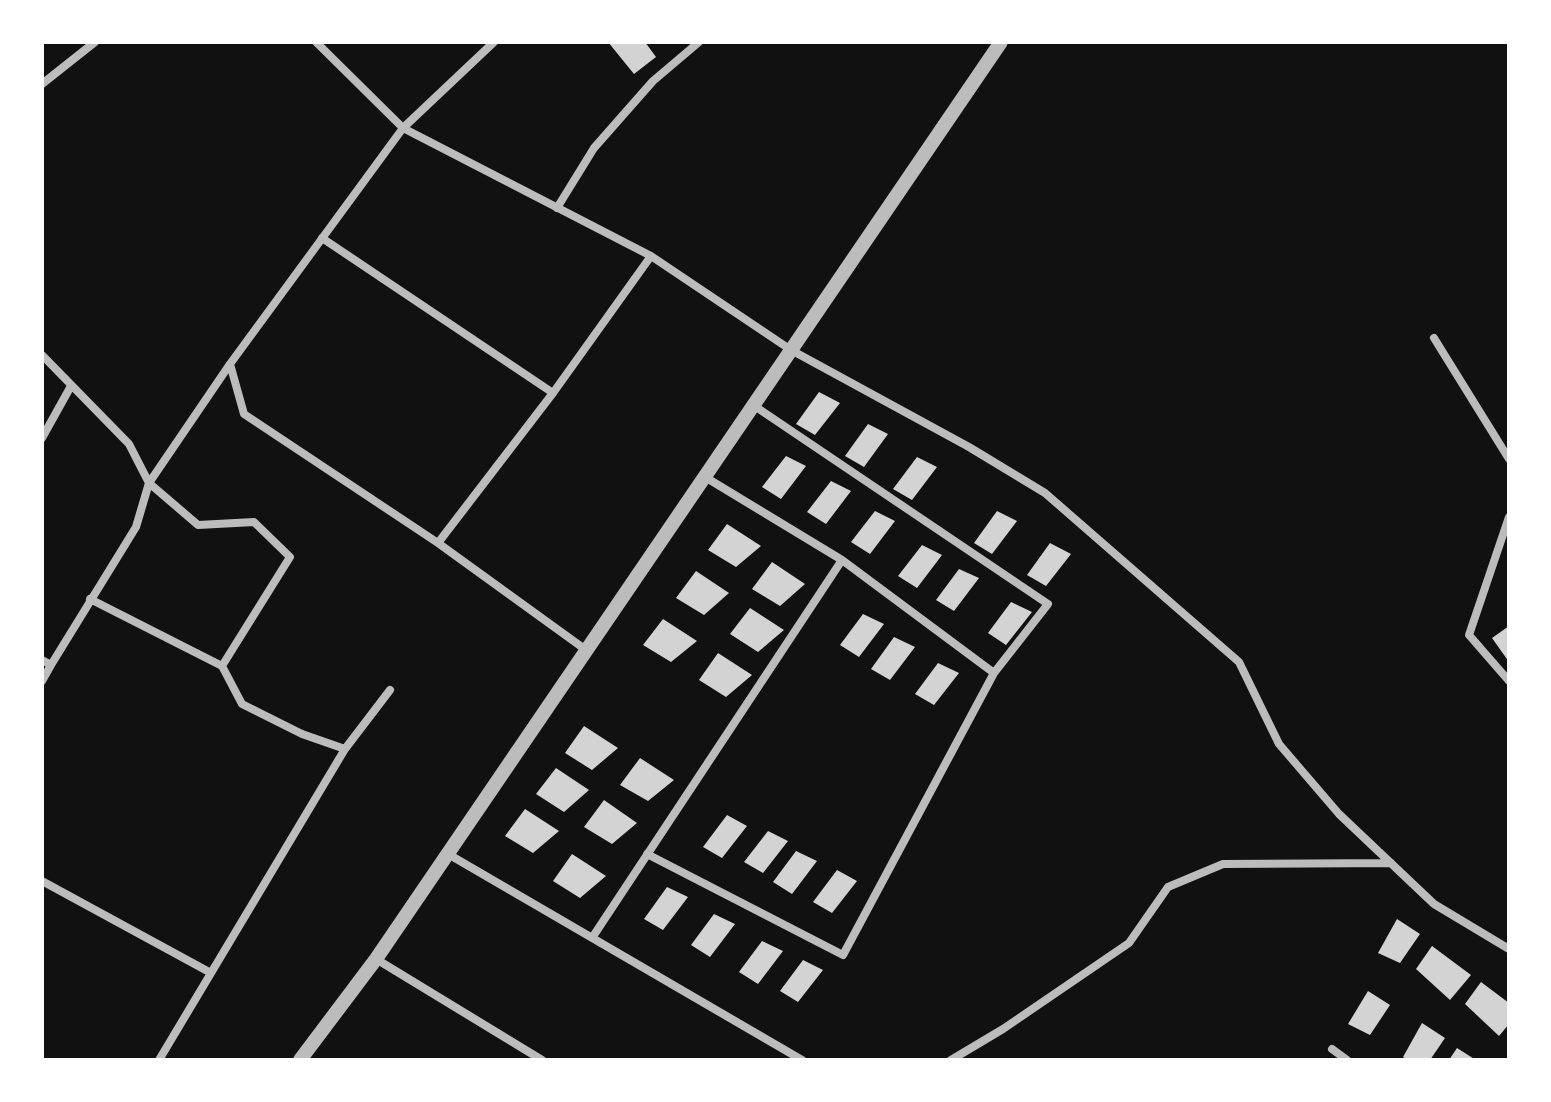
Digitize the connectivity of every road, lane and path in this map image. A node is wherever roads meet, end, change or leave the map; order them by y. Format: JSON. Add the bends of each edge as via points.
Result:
{"nodes":[{"id":1,"x":95,"y":42,"type":"edge"},
{"id":2,"x":316,"y":42,"type":"edge"},
{"id":3,"x":494,"y":42,"type":"edge"},
{"id":4,"x":699,"y":42,"type":"edge"},
{"id":5,"x":1001,"y":42,"type":"edge"},
{"id":6,"x":42,"y":84,"type":"edge"},
{"id":7,"x":403,"y":128,"type":"junction"},
{"id":8,"x":557,"y":208,"type":"junction"},
{"id":9,"x":322,"y":238,"type":"junction"},
{"id":10,"x":651,"y":256,"type":"junction"},
{"id":11,"x":1434,"y":338,"type":"dead end"},
{"id":12,"x":791,"y":350,"type":"junction"},
{"id":13,"x":42,"y":355,"type":"edge"},
{"id":14,"x":230,"y":364,"type":"junction"},
{"id":15,"x":71,"y":386,"type":"junction"},
{"id":16,"x":553,"y":393,"type":"junction"},
{"id":17,"x":753,"y":405,"type":"junction"},
{"id":18,"x":42,"y":438,"type":"edge"},
{"id":19,"x":1509,"y":459,"type":"edge"},
{"id":20,"x":705,"y":477,"type":"junction"},
{"id":21,"x":149,"y":483,"type":"junction"},
{"id":22,"x":1509,"y":517,"type":"edge"},
{"id":23,"x":438,"y":543,"type":"junction"},
{"id":24,"x":842,"y":560,"type":"junction"},
{"id":25,"x":90,"y":599,"type":"junction"},
{"id":26,"x":586,"y":650,"type":"junction"},
{"id":27,"x":42,"y":660,"type":"edge"},
{"id":28,"x":51,"y":665,"type":"junction"},
{"id":29,"x":222,"y":666,"type":"junction"},
{"id":30,"x":994,"y":673,"type":"junction"},
{"id":31,"x":42,"y":681,"type":"edge"},
{"id":32,"x":1509,"y":681,"type":"edge"},
{"id":33,"x":390,"y":690,"type":"dead end"},
{"id":34,"x":345,"y":749,"type":"junction"},
{"id":35,"x":448,"y":854,"type":"junction"},
{"id":36,"x":647,"y":854,"type":"junction"},
{"id":37,"x":1391,"y":863,"type":"junction"},
{"id":38,"x":42,"y":881,"type":"edge"},
{"id":39,"x":592,"y":938,"type":"junction"},
{"id":40,"x":1509,"y":949,"type":"edge"},
{"id":41,"x":376,"y":959,"type":"junction"},
{"id":42,"x":211,"y":973,"type":"junction"},
{"id":43,"x":1332,"y":1049,"type":"dead end"},
{"id":44,"x":308,"y":1058,"type":"edge"},
{"id":45,"x":159,"y":1060,"type":"edge"},
{"id":46,"x":542,"y":1060,"type":"edge"},
{"id":47,"x":802,"y":1060,"type":"edge"},
{"id":48,"x":951,"y":1060,"type":"edge"},
{"id":49,"x":1347,"y":1060,"type":"edge"}],
"edges":[{"from":1,"to":6,"type":"street"},
{"from":2,"to":7,"type":"street"},
{"from":3,"to":7,"type":"street"},
{"from":4,"to":8,"type":"street","via":[[653,81],[594,148]]},
{"from":5,"to":12,"type":"street"},
{"from":7,"to":8,"type":"street"},
{"from":7,"to":9,"type":"street"},
{"from":8,"to":10,"type":"street"},
{"from":9,"to":14,"type":"street"},
{"from":9,"to":16,"type":"street"},
{"from":10,"to":12,"type":"street"},
{"from":10,"to":16,"type":"street"},
{"from":11,"to":19,"type":"street"},
{"from":12,"to":17,"type":"street"},
{"from":12,"to":37,"type":"street","via":[[1045,493],[1107,544],[1239,662],[1279,744],[1339,814]]},
{"from":13,"to":15,"type":"street"},
{"from":14,"to":21,"type":"street"},
{"from":14,"to":23,"type":"street","via":[[244,414]]},
{"from":15,"to":18,"type":"street"},
{"from":15,"to":21,"type":"street","via":[[129,444]]},
{"from":16,"to":23,"type":"street"},
{"from":17,"to":20,"type":"street"},
{"from":17,"to":30,"type":"street","via":[[1048,604]]},
{"from":20,"to":24,"type":"street"},
{"from":20,"to":26,"type":"street"},
{"from":21,"to":25,"type":"street","via":[[136,527]]},
{"from":21,"to":29,"type":"street","via":[[198,525],[254,522],[290,557]]},
{"from":22,"to":32,"type":"street","via":[[1469,635]]},
{"from":23,"to":26,"type":"street"},
{"from":24,"to":30,"type":"street"},
{"from":24,"to":36,"type":"street"},
{"from":25,"to":28,"type":"street"},
{"from":25,"to":29,"type":"street"},
{"from":26,"to":35,"type":"street"},
{"from":27,"to":28,"type":"street"},
{"from":28,"to":31,"type":"street"},
{"from":29,"to":34,"type":"street","via":[[242,704]]},
{"from":30,"to":36,"type":"street","via":[[843,955]]},
{"from":33,"to":34,"type":"street"},
{"from":34,"to":42,"type":"street"},
{"from":35,"to":39,"type":"street"},
{"from":35,"to":41,"type":"street"},
{"from":36,"to":39,"type":"street"},
{"from":37,"to":40,"type":"street","via":[[1434,904]]},
{"from":37,"to":48,"type":"street","via":[[1223,864],[1168,887],[1129,943]]},
{"from":38,"to":42,"type":"street"},
{"from":39,"to":47,"type":"street"},
{"from":41,"to":44,"type":"street"},
{"from":41,"to":46,"type":"street"},
{"from":42,"to":45,"type":"street"},
{"from":43,"to":49,"type":"street"}]}
